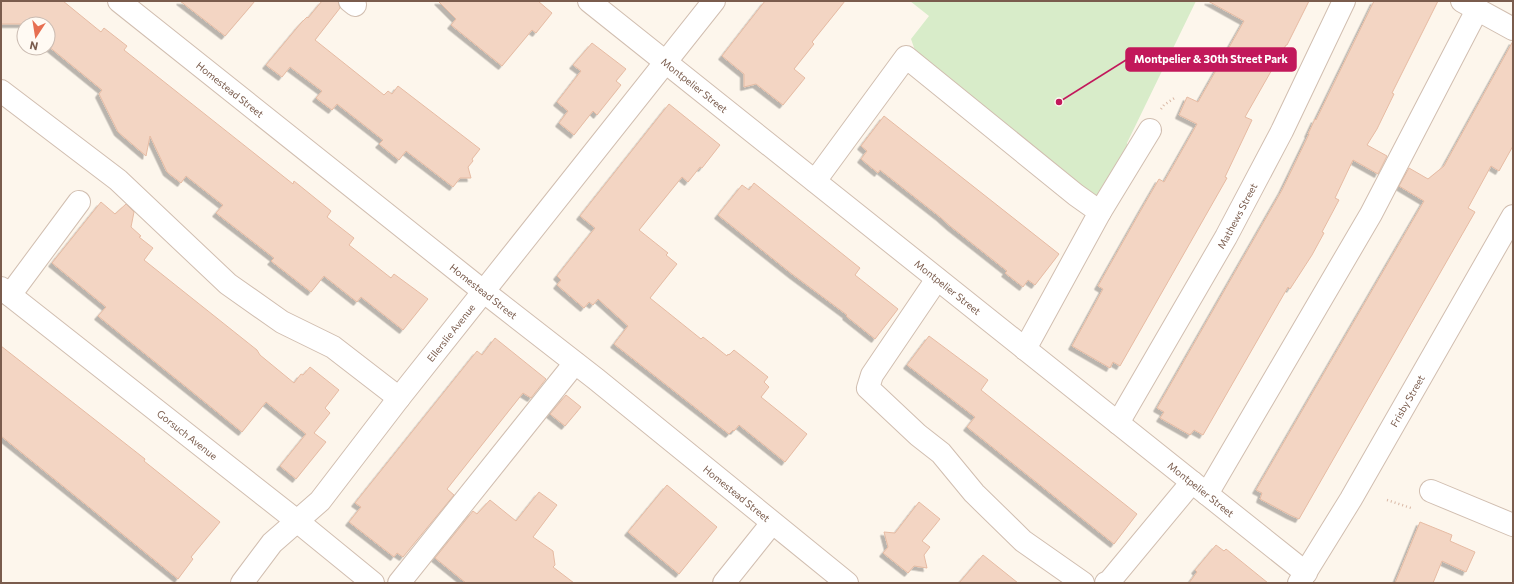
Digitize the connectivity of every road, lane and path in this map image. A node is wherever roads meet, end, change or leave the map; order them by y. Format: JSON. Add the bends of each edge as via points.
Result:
{"nodes":[{"id":1,"x":119,"y":1,"type":"edge"},
{"id":2,"x":589,"y":1,"type":"edge"},
{"id":3,"x":714,"y":1,"type":"edge"},
{"id":4,"x":1344,"y":1,"type":"edge"},
{"id":5,"x":1469,"y":5,"type":"edge"},
{"id":6,"x":1513,"y":29,"type":"edge"},
{"id":7,"x":666,"y":62,"type":"junction"},
{"id":8,"x":1,"y":91,"type":"edge"},
{"id":9,"x":1150,"y":130,"type":"dead end"},
{"id":10,"x":815,"y":181,"type":"junction"},
{"id":11,"x":79,"y":202,"type":"dead end"},
{"id":12,"x":1100,"y":212,"type":"junction"},
{"id":13,"x":1513,"y":216,"type":"edge"},
{"id":14,"x":937,"y":279,"type":"junction"},
{"id":15,"x":483,"y":291,"type":"junction"},
{"id":16,"x":5,"y":292,"type":"edge"},
{"id":17,"x":1025,"y":349,"type":"junction"},
{"id":18,"x":575,"y":363,"type":"junction"},
{"id":19,"x":398,"y":398,"type":"junction"},
{"id":20,"x":1118,"y":423,"type":"junction"},
{"id":21,"x":1199,"y":488,"type":"junction"},
{"id":22,"x":1431,"y":491,"type":"dead end"},
{"id":23,"x":1387,"y":500,"type":"dead end"},
{"id":24,"x":1411,"y":508,"type":"dead end"},
{"id":25,"x":297,"y":520,"type":"junction"},
{"id":26,"x":772,"y":522,"type":"junction"},
{"id":27,"x":1513,"y":525,"type":"edge"},
{"id":28,"x":1303,"y":578,"type":"edge"},
{"id":29,"x":242,"y":583,"type":"edge"},
{"id":30,"x":373,"y":583,"type":"edge"},
{"id":31,"x":399,"y":583,"type":"edge"},
{"id":32,"x":724,"y":583,"type":"edge"},
{"id":33,"x":847,"y":583,"type":"edge"},
{"id":34,"x":1083,"y":583,"type":"edge"},
{"id":35,"x":1106,"y":583,"type":"edge"}],
"edges":[{"from":1,"to":15,"type":"street","name":"Homestead Street"},
{"from":2,"to":7,"type":"street","name":"Montpelier Street"},
{"from":3,"to":7,"type":"street","name":"Ellerslie Avenue"},
{"from":4,"to":20,"type":"street","name":"Mathews Street","via":[[1282,131],[1226,237]]},
{"from":5,"to":6,"type":"street"},
{"from":5,"to":21,"type":"street","via":[[1371,214]]},
{"from":7,"to":10,"type":"street","name":"Montpelier Street"},
{"from":7,"to":15,"type":"street","name":"Ellerslie Avenue"},
{"from":8,"to":19,"type":"street","via":[[118,180],[228,284],[282,322],[333,347]]},
{"from":9,"to":12,"type":"street"},
{"from":10,"to":12,"type":"street","via":[[906,57]]},
{"from":10,"to":14,"type":"street","name":"Montpelier Street"},
{"from":11,"to":16,"type":"street"},
{"from":12,"to":17,"type":"street"},
{"from":13,"to":28,"type":"street","name":"Frisby Street"},
{"from":14,"to":17,"type":"street","name":"Montpelier Street"},
{"from":14,"to":34,"type":"street","via":[[872,375],[868,388],[941,453],[974,493],[1023,541]]},
{"from":15,"to":18,"type":"street","name":"Homestead Street"},
{"from":15,"to":19,"type":"street","name":"Ellerslie Avenue"},
{"from":16,"to":25,"type":"street","name":"Gorsuch Avenue"},
{"from":17,"to":20,"type":"street","name":"Montpelier Street"},
{"from":18,"to":26,"type":"street","name":"Homestead Street"},
{"from":18,"to":31,"type":"street"},
{"from":19,"to":25,"type":"street","name":"Ellerslie Avenue","via":[[320,501]]},
{"from":20,"to":21,"type":"street","name":"Montpelier Street"},
{"from":21,"to":28,"type":"street","name":"Montpelier Street"},
{"from":21,"to":35,"type":"street"},
{"from":22,"to":27,"type":"street"},
{"from":23,"to":24,"type":"path"},
{"from":25,"to":29,"type":"street","name":"Ellerslie Avenue","via":[[272,543]]},
{"from":25,"to":30,"type":"street","name":"Gorsuch Avenue"},
{"from":26,"to":32,"type":"street"},
{"from":26,"to":33,"type":"street","name":"Homestead Street"}]}
